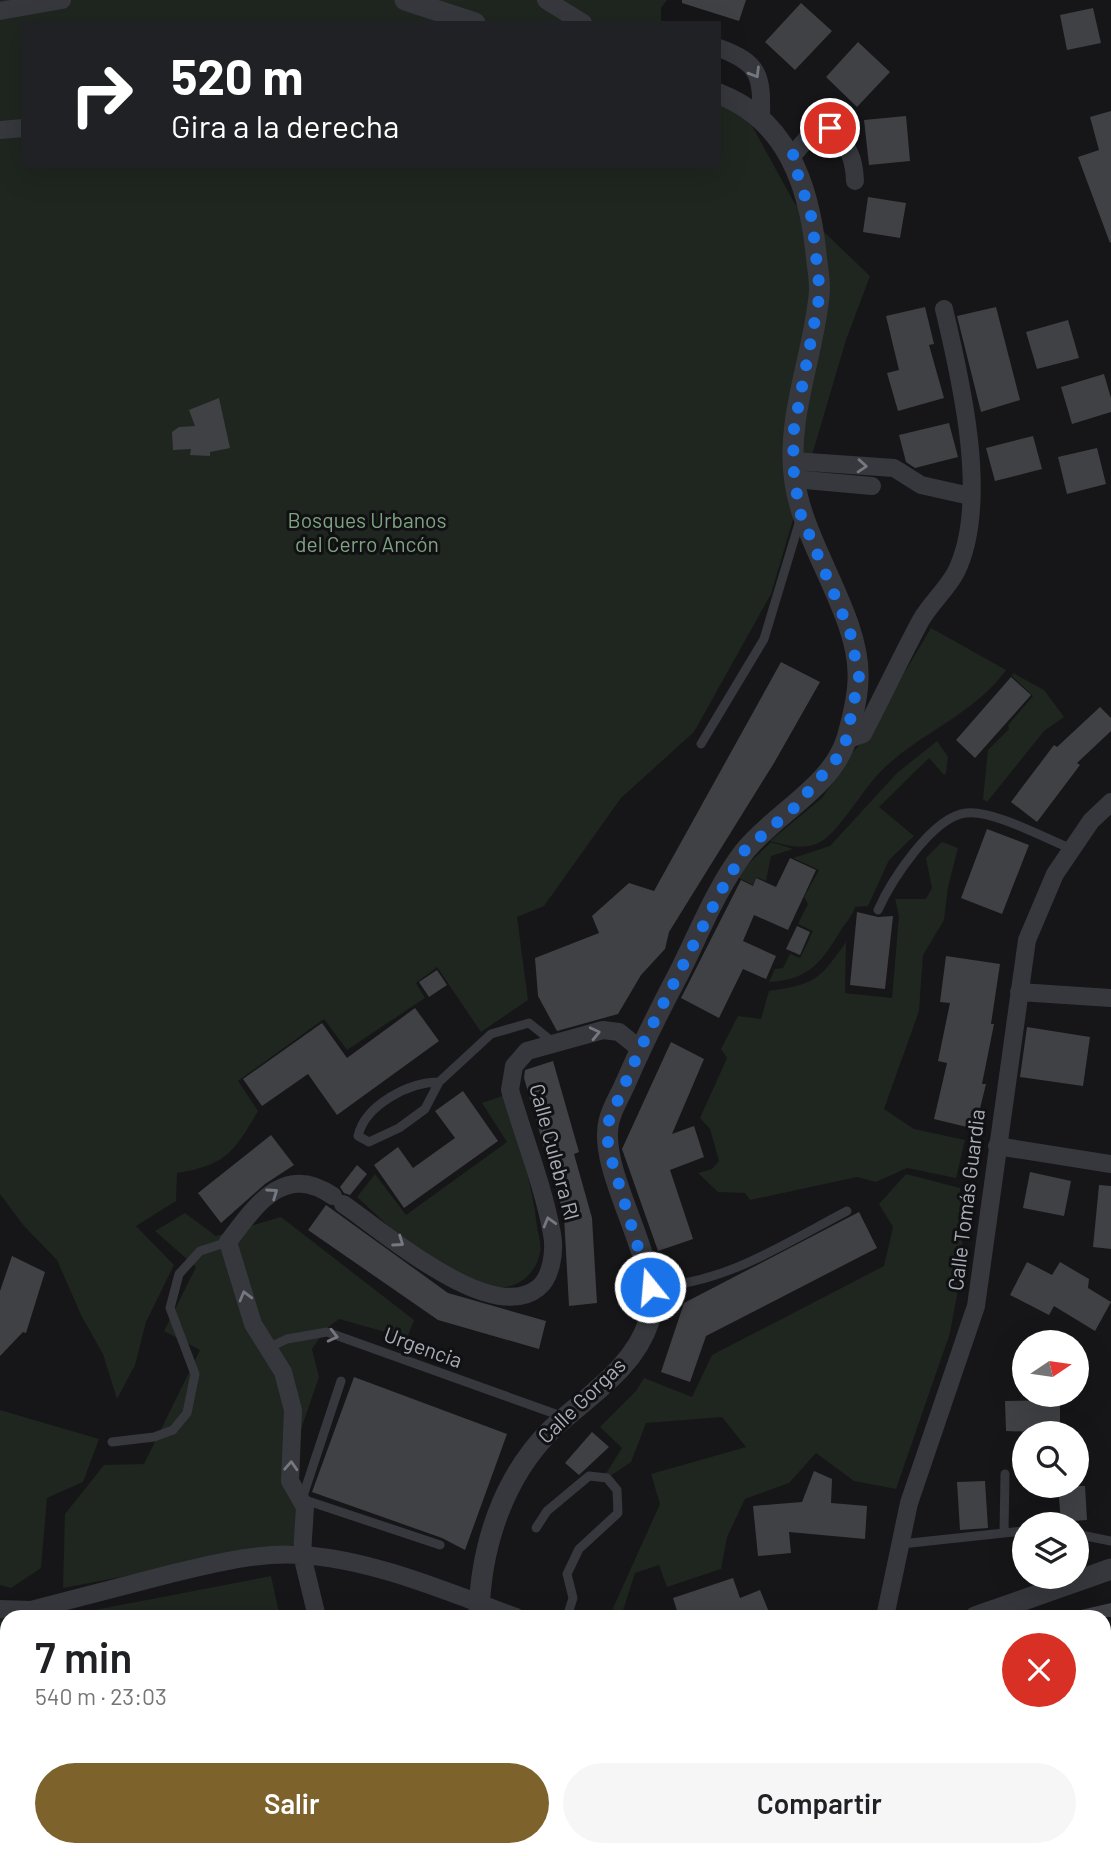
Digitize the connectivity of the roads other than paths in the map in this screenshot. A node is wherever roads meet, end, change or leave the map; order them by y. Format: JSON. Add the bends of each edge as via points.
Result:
{"nodes":[{"id":1,"x":62,"y":0,"type":"edge"},
{"id":2,"x":405,"y":0,"type":"edge"},
{"id":3,"x":546,"y":0,"type":"edge"},
{"id":4,"x":0,"y":10,"type":"edge"},
{"id":5,"x":469,"y":21,"type":"edge"},
{"id":6,"x":580,"y":21,"type":"edge"},
{"id":7,"x":721,"y":49,"type":"edge"},
{"id":8,"x":721,"y":95,"type":"edge"},
{"id":9,"x":761,"y":117,"type":"junction"},
{"id":10,"x":21,"y":128,"type":"edge"},
{"id":11,"x":0,"y":130,"type":"edge"},
{"id":12,"x":792,"y":156,"type":"junction"},
{"id":13,"x":855,"y":181,"type":"dead end"},
{"id":14,"x":944,"y":309,"type":"dead end"},
{"id":15,"x":794,"y":470,"type":"junction"},
{"id":16,"x":872,"y":485,"type":"dead end"},
{"id":17,"x":970,"y":496,"type":"junction"},
{"id":18,"x":801,"y":515,"type":"junction"},
{"id":19,"x":846,"y":740,"type":"junction"},
{"id":20,"x":701,"y":744,"type":"dead end"},
{"id":21,"x":1111,"y":802,"type":"edge"},
{"id":22,"x":1072,"y":849,"type":"junction"},
{"id":23,"x":878,"y":910,"type":"dead end"},
{"id":24,"x":1019,"y":992,"type":"junction"},
{"id":25,"x":1111,"y":998,"type":"edge"},
{"id":26,"x":555,"y":1044,"type":"junction"},
{"id":27,"x":640,"y":1049,"type":"junction"},
{"id":28,"x":439,"y":1082,"type":"junction"},
{"id":29,"x":997,"y":1146,"type":"junction"},
{"id":30,"x":1111,"y":1164,"type":"edge"},
{"id":31,"x":847,"y":1211,"type":"dead end"},
{"id":32,"x":228,"y":1242,"type":"junction"},
{"id":33,"x":650,"y":1287,"type":"junction"},
{"id":34,"x":268,"y":1348,"type":"junction"},
{"id":35,"x":341,"y":1381,"type":"dead end"},
{"id":36,"x":566,"y":1418,"type":"junction"},
{"id":37,"x":112,"y":1442,"type":"dead end"},
{"id":38,"x":1005,"y":1474,"type":"dead end"},
{"id":39,"x":302,"y":1499,"type":"junction"},
{"id":40,"x":536,"y":1528,"type":"dead end"},
{"id":41,"x":1012,"y":1532,"type":"edge"},
{"id":42,"x":1004,"y":1533,"type":"junction"},
{"id":43,"x":1089,"y":1537,"type":"edge"},
{"id":44,"x":1111,"y":1541,"type":"edge"},
{"id":45,"x":901,"y":1544,"type":"junction"},
{"id":46,"x":440,"y":1545,"type":"dead end"},
{"id":47,"x":302,"y":1555,"type":"junction"},
{"id":48,"x":1111,"y":1569,"type":"edge"},
{"id":49,"x":0,"y":1609,"type":"edge"},
{"id":50,"x":315,"y":1610,"type":"edge"},
{"id":51,"x":480,"y":1610,"type":"edge"},
{"id":52,"x":569,"y":1610,"type":"edge"},
{"id":53,"x":887,"y":1610,"type":"edge"},
{"id":54,"x":995,"y":1610,"type":"edge"}],
"edges":[{"from":1,"to":4,"type":"street"},
{"from":2,"to":5,"type":"street"},
{"from":3,"to":6,"type":"street"},
{"from":7,"to":9,"type":"street","one_way":true,"via":[[746,58],[761,84]]},
{"from":8,"to":9,"type":"street","name":"Calle Gorgas"},
{"from":9,"to":12,"type":"street","name":"Calle Gorgas"},
{"from":10,"to":11,"type":"street"},
{"from":12,"to":13,"type":"street","via":[[817,127],[830,128],[848,146]]},
{"from":12,"to":15,"type":"street","name":"Calle Gorgas","via":[[812,219],[820,293],[793,434]]},
{"from":14,"to":17,"type":"street","via":[[968,425]]},
{"from":15,"to":16,"type":"street"},
{"from":15,"to":17,"type":"street","one_way":true,"via":[[894,468],[921,485]]},
{"from":15,"to":18,"type":"street","name":"Calle Gorgas"},
{"from":17,"to":19,"type":"street","via":[[967,533],[956,572],[921,620],[863,734]]},
{"from":18,"to":19,"type":"street","name":"Calle Gorgas","via":[[852,643],[859,677]]},
{"from":18,"to":20,"type":"lane","via":[[764,639]]},
{"from":19,"to":27,"type":"street","name":"Calle Gorgas","via":[[838,757],[794,808],[745,850]]},
{"from":21,"to":22,"type":"street","name":"Calle Tomás Guardia"},
{"from":22,"to":23,"type":"lane","via":[[983,814],[965,813],[932,833],[889,886]]},
{"from":22,"to":24,"type":"street","name":"Calle Tomás Guardia","via":[[1055,874],[1027,940]]},
{"from":24,"to":25,"type":"street"},
{"from":24,"to":29,"type":"street","name":"Calle Tomás Guardia"},
{"from":26,"to":27,"type":"street","name":"Calle Culebra Rl","one_way":true,"via":[[603,1030],[619,1032]]},
{"from":26,"to":28,"type":"lane","via":[[529,1023],[491,1034]]},
{"from":32,"to":26,"type":"street","name":"Calle Culebra Rl","one_way":true,"via":[[257,1205],[279,1188],[294,1182],[316,1184],[447,1278],[484,1294],[528,1296],[550,1271],[553,1236],[509,1090],[514,1066],[527,1051]]},
{"from":27,"to":33,"type":"street","name":"Calle Gorgas","via":[[608,1123],[608,1148]]},
{"from":28,"to":28,"type":"lane","via":[[425,1109],[400,1128],[369,1142],[358,1136],[360,1125],[408,1087]]},
{"from":29,"to":30,"type":"street"},
{"from":29,"to":45,"type":"street","name":"Calle Tomás Guardia","via":[[976,1306],[909,1503]]},
{"from":31,"to":33,"type":"lane","via":[[716,1277],[674,1287]]},
{"from":34,"to":32,"type":"street","one_way":true,"via":[[253,1324]]},
{"from":32,"to":37,"type":"lane","via":[[200,1251],[179,1274],[170,1308],[195,1374],[187,1413],[173,1430]]},
{"from":33,"to":36,"type":"street","name":"Calle Gorgas","via":[[650,1320],[635,1348]]},
{"from":34,"to":36,"type":"lane","name":"Urgencia","one_way":true,"via":[[287,1339],[327,1332]]},
{"from":39,"to":34,"type":"street","one_way":true,"via":[[290,1481],[293,1410],[283,1372]]},
{"from":35,"to":39,"type":"lane"},
{"from":36,"to":51,"type":"street","name":"Calle Gorgas","via":[[535,1448],[490,1529]]},
{"from":38,"to":42,"type":"lane"},
{"from":39,"to":46,"type":"lane"},
{"from":39,"to":47,"type":"street"},
{"from":40,"to":52,"type":"lane","via":[[547,1511],[589,1476],[607,1478],[617,1490],[618,1513],[579,1549],[567,1574],[573,1598]]},
{"from":41,"to":42,"type":"lane"},
{"from":42,"to":45,"type":"lane"},
{"from":43,"to":44,"type":"lane"},
{"from":45,"to":53,"type":"street","name":"Calle Tomás Guardia"},
{"from":47,"to":49,"type":"street","via":[[272,1554],[222,1562],[31,1610]]},
{"from":47,"to":50,"type":"street"},
{"from":47,"to":51,"type":"street","via":[[443,1589]]},
{"from":48,"to":54,"type":"street"}]}
